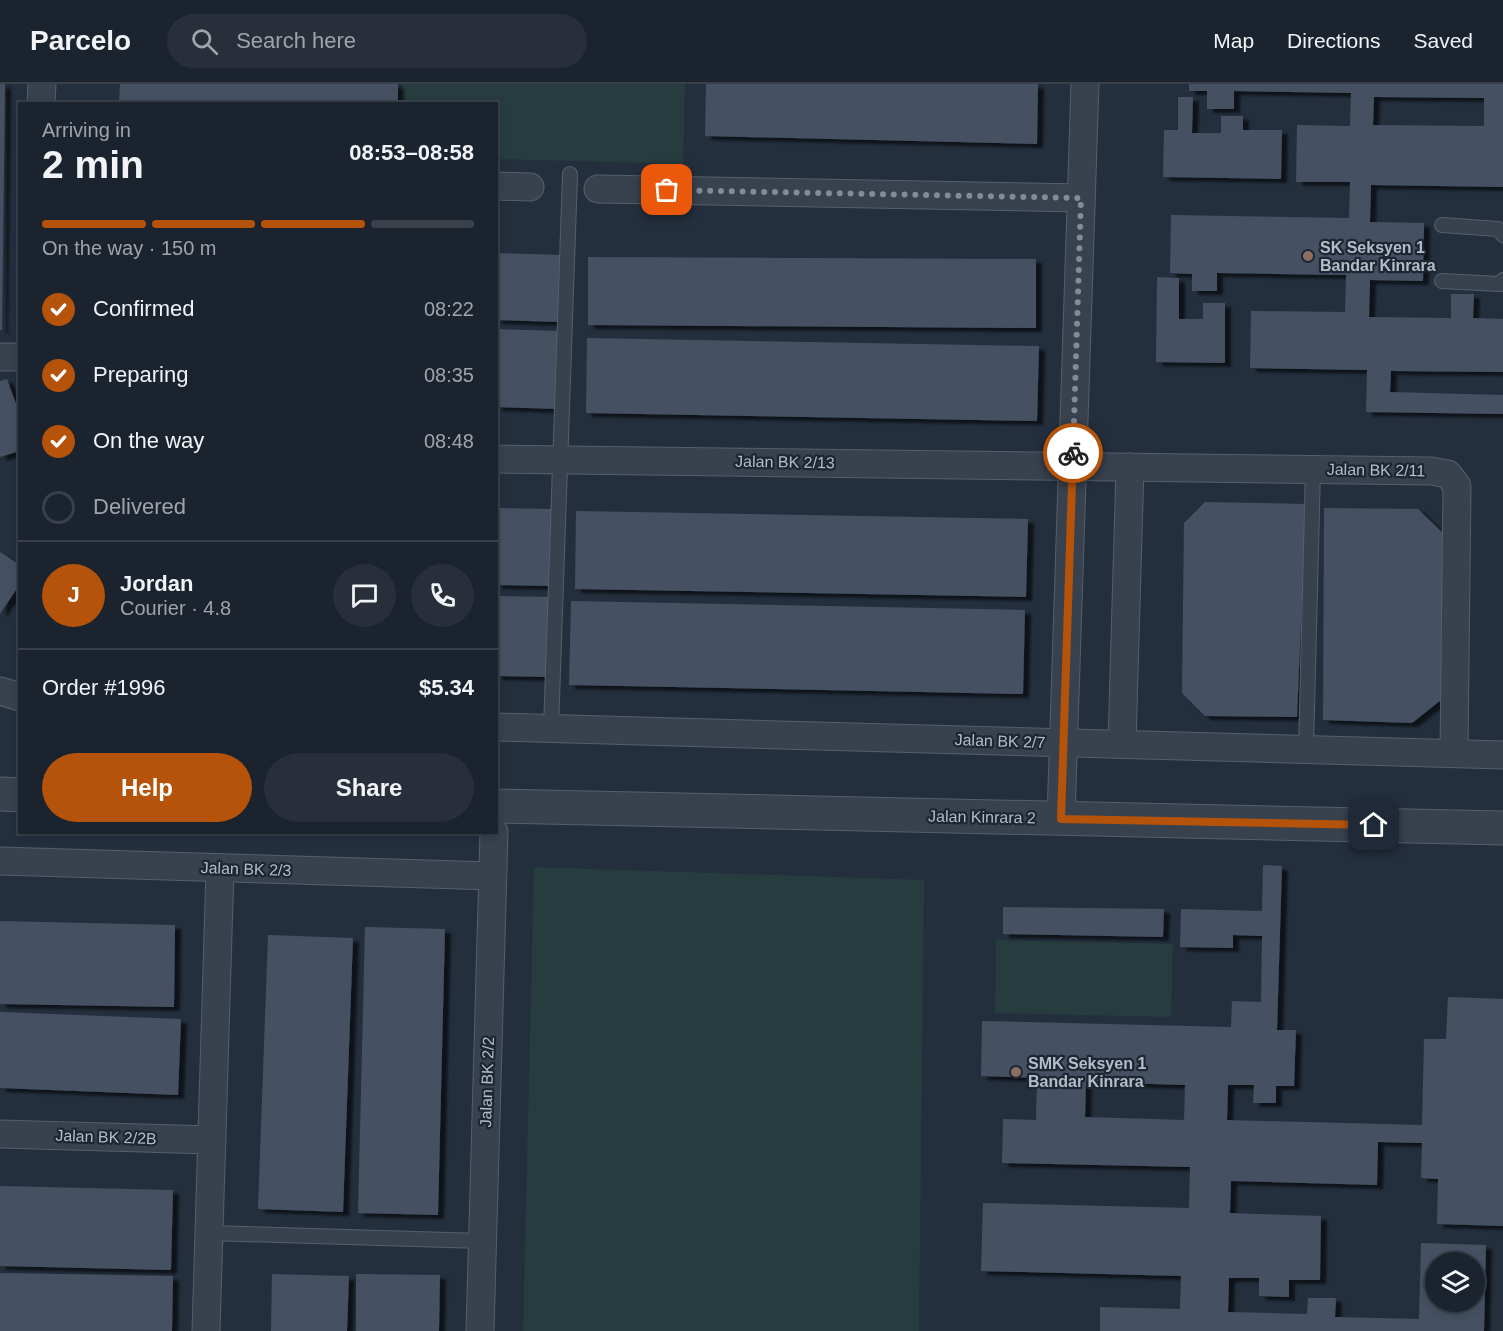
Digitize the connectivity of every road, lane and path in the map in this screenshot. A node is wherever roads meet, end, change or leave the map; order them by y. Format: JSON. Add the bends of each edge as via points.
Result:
{"nodes":[{"id":1,"x":42,"y":84,"type":"edge"},
{"id":2,"x":1085,"y":84,"type":"edge"},
{"id":3,"x":41,"y":102,"type":"edge"},
{"id":4,"x":570,"y":174,"type":"dead end"},
{"id":5,"x":498,"y":186,"type":"edge"},
{"id":6,"x":530,"y":187,"type":"dead end"},
{"id":7,"x":598,"y":189,"type":"dead end"},
{"id":8,"x":1081,"y":198,"type":"junction"},
{"id":9,"x":1442,"y":225,"type":"dead end"},
{"id":10,"x":1503,"y":236,"type":"edge"},
{"id":11,"x":1503,"y":280,"type":"edge"},
{"id":12,"x":1442,"y":281,"type":"dead end"},
{"id":13,"x":0,"y":357,"type":"edge"},
{"id":14,"x":18,"y":357,"type":"edge"},
{"id":15,"x":498,"y":459,"type":"edge"},
{"id":16,"x":560,"y":460,"type":"junction"},
{"id":17,"x":1073,"y":465,"type":"junction"},
{"id":18,"x":1130,"y":467,"type":"junction"},
{"id":19,"x":1313,"y":469,"type":"junction"},
{"id":20,"x":0,"y":691,"type":"edge"},
{"id":21,"x":18,"y":696,"type":"edge"},
{"id":22,"x":498,"y":727,"type":"edge"},
{"id":23,"x":551,"y":729,"type":"junction"},
{"id":24,"x":1064,"y":743,"type":"junction"},
{"id":25,"x":1122,"y":744,"type":"junction"},
{"id":26,"x":1306,"y":749,"type":"junction"},
{"id":27,"x":1454,"y":753,"type":"junction"},
{"id":28,"x":1503,"y":755,"type":"edge"},
{"id":29,"x":0,"y":794,"type":"edge"},
{"id":30,"x":18,"y":795,"type":"edge"},
{"id":31,"x":498,"y":806,"type":"edge"},
{"id":32,"x":1061,"y":819,"type":"junction"},
{"id":33,"x":1503,"y":828,"type":"edge"},
{"id":34,"x":494,"y":834,"type":"edge"},
{"id":35,"x":0,"y":861,"type":"edge"},
{"id":36,"x":220,"y":868,"type":"junction"},
{"id":37,"x":492,"y":876,"type":"junction"},
{"id":38,"x":0,"y":1134,"type":"edge"},
{"id":39,"x":212,"y":1140,"type":"junction"},
{"id":40,"x":209,"y":1233,"type":"junction"},
{"id":41,"x":482,"y":1241,"type":"junction"},
{"id":42,"x":206,"y":1331,"type":"edge"},
{"id":43,"x":480,"y":1331,"type":"edge"}],
"edges":[{"from":1,"to":3,"type":"street"},
{"from":2,"to":8,"type":"street"},
{"from":4,"to":16,"type":"lane"},
{"from":5,"to":6,"type":"street"},
{"from":7,"to":8,"type":"street"},
{"from":8,"to":17,"type":"street"},
{"from":9,"to":10,"type":"lane","via":[[1498,229]]},
{"from":11,"to":12,"type":"lane","via":[[1490,285]]},
{"from":13,"to":14,"type":"street"},
{"from":15,"to":16,"type":"street","name":"Jalan BK 2/13"},
{"from":16,"to":17,"type":"street","name":"Jalan BK 2/13"},
{"from":16,"to":23,"type":"lane"},
{"from":17,"to":18,"type":"street","name":"Jalan BK 2/11"},
{"from":17,"to":24,"type":"street"},
{"from":18,"to":19,"type":"street","name":"Jalan BK 2/11"},
{"from":18,"to":25,"type":"street"},
{"from":19,"to":26,"type":"lane"},
{"from":19,"to":27,"type":"street","name":"Jalan BK 2/11","via":[[1431,471],[1448,474],[1457,486]]},
{"from":20,"to":21,"type":"street"},
{"from":22,"to":23,"type":"street","name":"Jalan BK 2/7"},
{"from":23,"to":24,"type":"street","name":"Jalan BK 2/7"},
{"from":24,"to":25,"type":"street","name":"Jalan BK 2/7"},
{"from":24,"to":32,"type":"street"},
{"from":25,"to":26,"type":"street","name":"Jalan BK 2/7"},
{"from":26,"to":27,"type":"street","name":"Jalan BK 2/7"},
{"from":27,"to":28,"type":"street","name":"Jalan BK 2/7"},
{"from":29,"to":30,"type":"street"},
{"from":31,"to":32,"type":"street","name":"Jalan Kinrara 2"},
{"from":32,"to":33,"type":"street","name":"Jalan Kinrara 2"},
{"from":34,"to":37,"type":"street","name":"Jalan BK 2/2"},
{"from":35,"to":36,"type":"street","name":"Jalan BK 2/3"},
{"from":36,"to":37,"type":"street","name":"Jalan BK 2/3"},
{"from":36,"to":39,"type":"street"},
{"from":37,"to":41,"type":"street","name":"Jalan BK 2/2"},
{"from":38,"to":39,"type":"street","name":"Jalan BK 2/2B"},
{"from":39,"to":40,"type":"street"},
{"from":40,"to":41,"type":"lane"},
{"from":40,"to":42,"type":"street"},
{"from":41,"to":43,"type":"street","name":"Jalan BK 2/2"}]}
